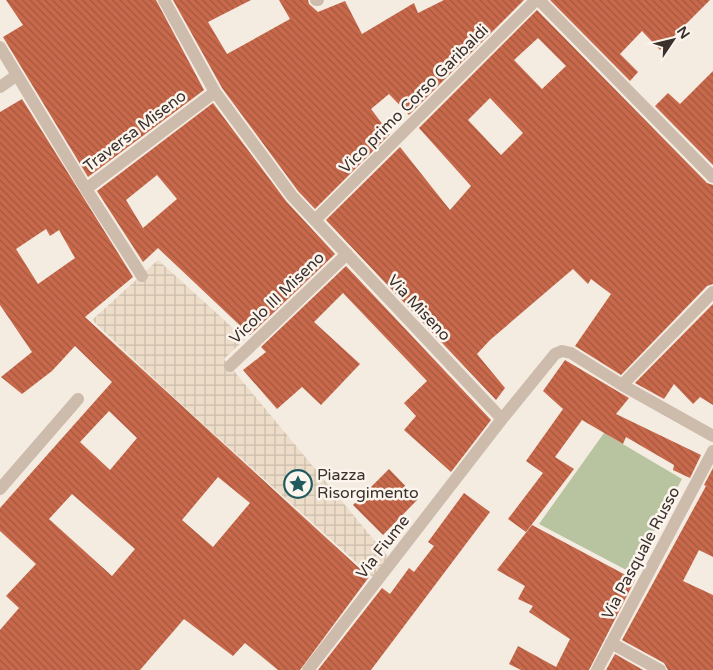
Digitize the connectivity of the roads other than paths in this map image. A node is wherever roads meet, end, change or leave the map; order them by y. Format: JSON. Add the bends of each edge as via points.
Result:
{"nodes":[{"id":1,"x":164,"y":0,"type":"edge"},
{"id":2,"x":538,"y":0,"type":"edge"},
{"id":3,"x":0,"y":47,"type":"edge"},
{"id":4,"x":17,"y":75,"type":"junction"},
{"id":5,"x":0,"y":87,"type":"edge"},
{"id":6,"x":215,"y":92,"type":"junction"},
{"id":7,"x":713,"y":177,"type":"edge"},
{"id":8,"x":86,"y":189,"type":"junction"},
{"id":9,"x":316,"y":220,"type":"junction"},
{"id":10,"x":347,"y":254,"type":"junction"},
{"id":11,"x":142,"y":276,"type":"dead end"},
{"id":12,"x":713,"y":292,"type":"edge"},
{"id":13,"x":230,"y":366,"type":"dead end"},
{"id":14,"x":622,"y":385,"type":"junction"},
{"id":15,"x":78,"y":399,"type":"dead end"},
{"id":16,"x":502,"y":419,"type":"junction"},
{"id":17,"x":713,"y":436,"type":"edge"},
{"id":18,"x":713,"y":451,"type":"edge"},
{"id":19,"x":0,"y":489,"type":"edge"},
{"id":20,"x":611,"y":644,"type":"junction"},
{"id":21,"x":308,"y":670,"type":"edge"},
{"id":22,"x":597,"y":670,"type":"edge"},
{"id":23,"x":660,"y":670,"type":"edge"}],
"edges":[{"from":1,"to":6,"type":"street","name":"Via Miseno"},
{"from":2,"to":7,"type":"street"},
{"from":2,"to":9,"type":"street","name":"Vico primo Corso Garibaldi"},
{"from":3,"to":4,"type":"street","name":"Traversa Miseno"},
{"from":4,"to":5,"type":"street"},
{"from":4,"to":8,"type":"street","name":"Traversa Miseno"},
{"from":6,"to":8,"type":"street","name":"Traversa Miseno"},
{"from":6,"to":9,"type":"street","name":"Via Miseno","via":[[292,196]]},
{"from":8,"to":11,"type":"street"},
{"from":9,"to":10,"type":"street","name":"Via Miseno"},
{"from":10,"to":13,"type":"street","name":"Vicolo III Miseno"},
{"from":10,"to":16,"type":"street","name":"Via Miseno"},
{"from":12,"to":14,"type":"street"},
{"from":14,"to":16,"type":"street","via":[[571,353],[562,351],[555,354]]},
{"from":14,"to":17,"type":"street"},
{"from":15,"to":19,"type":"street"},
{"from":16,"to":21,"type":"street","name":"Via Fiume"},
{"from":18,"to":20,"type":"street","name":"Via Pasquale Russo"},
{"from":20,"to":22,"type":"street","name":"Via Pasquale Russo"},
{"from":20,"to":23,"type":"street"}]}
